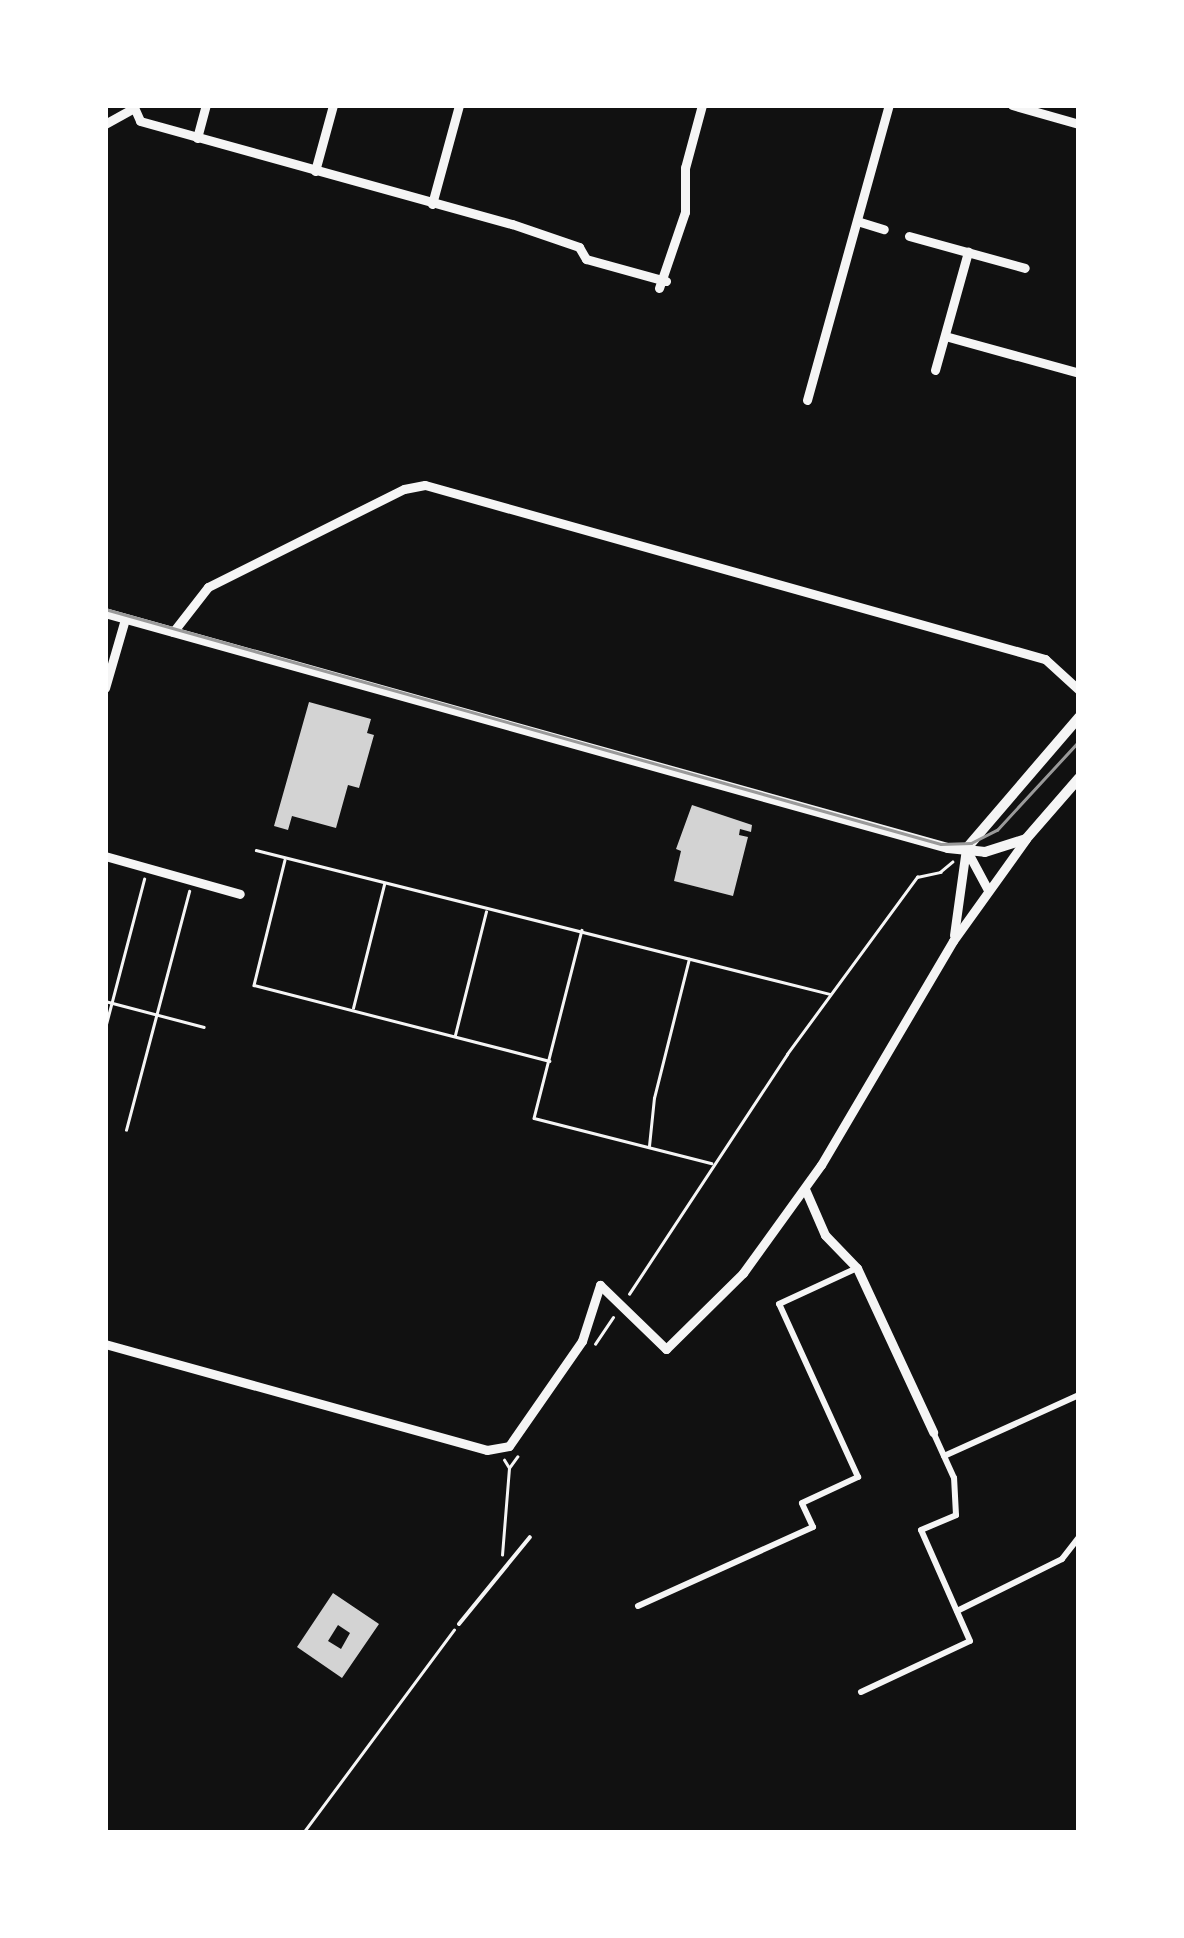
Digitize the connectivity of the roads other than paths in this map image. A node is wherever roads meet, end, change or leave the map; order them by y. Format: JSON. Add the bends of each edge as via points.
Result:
{"nodes":[{"id":1,"x":206,"y":105,"type":"edge"},
{"id":2,"x":333,"y":105,"type":"edge"},
{"id":3,"x":459,"y":105,"type":"edge"},
{"id":4,"x":702,"y":105,"type":"edge"},
{"id":5,"x":888,"y":105,"type":"edge"},
{"id":6,"x":1012,"y":105,"type":"edge"},
{"id":7,"x":134,"y":106,"type":"edge"},
{"id":8,"x":105,"y":124,"type":"edge"},
{"id":9,"x":1079,"y":124,"type":"edge"},
{"id":10,"x":197,"y":138,"type":"junction"},
{"id":11,"x":314,"y":171,"type":"junction"},
{"id":12,"x":432,"y":204,"type":"junction"},
{"id":13,"x":857,"y":220,"type":"junction"},
{"id":14,"x":884,"y":229,"type":"dead end"},
{"id":15,"x":908,"y":236,"type":"dead end"},
{"id":16,"x":968,"y":252,"type":"junction"},
{"id":17,"x":1025,"y":268,"type":"dead end"},
{"id":18,"x":945,"y":336,"type":"junction"},
{"id":19,"x":936,"y":370,"type":"dead end"},
{"id":20,"x":1079,"y":373,"type":"edge"},
{"id":21,"x":807,"y":400,"type":"dead end"},
{"id":22,"x":105,"y":613,"type":"edge"},
{"id":23,"x":125,"y":619,"type":"junction"},
{"id":24,"x":172,"y":632,"type":"junction"},
{"id":25,"x":105,"y":688,"type":"edge"},
{"id":26,"x":1079,"y":690,"type":"edge"},
{"id":27,"x":1079,"y":718,"type":"edge"},
{"id":28,"x":1079,"y":778,"type":"edge"},
{"id":29,"x":1026,"y":839,"type":"junction"},
{"id":30,"x":966,"y":849,"type":"junction"},
{"id":31,"x":105,"y":856,"type":"edge"},
{"id":32,"x":988,"y":890,"type":"junction"},
{"id":33,"x":240,"y":894,"type":"dead end"},
{"id":34,"x":953,"y":941,"type":"junction"},
{"id":35,"x":805,"y":1190,"type":"junction"},
{"id":36,"x":857,"y":1268,"type":"junction"},
{"id":37,"x":105,"y":1344,"type":"edge"},
{"id":38,"x":1079,"y":1395,"type":"edge"},
{"id":39,"x":933,"y":1432,"type":"joint"},
{"id":40,"x":944,"y":1456,"type":"junction"},
{"id":41,"x":530,"y":1537,"type":"dead end"},
{"id":42,"x":1079,"y":1537,"type":"edge"},
{"id":43,"x":638,"y":1606,"type":"dead end"},
{"id":44,"x":957,"y":1611,"type":"junction"},
{"id":45,"x":458,"y":1624,"type":"road end"},
{"id":46,"x":861,"y":1692,"type":"dead end"}],
"edges":[{"from":1,"to":10,"type":"street"},
{"from":2,"to":11,"type":"street"},
{"from":3,"to":12,"type":"street"},
{"from":4,"to":12,"type":"street","via":[[662,284],[586,258],[580,247]]},
{"from":5,"to":13,"type":"street"},
{"from":6,"to":9,"type":"street"},
{"from":7,"to":8,"type":"street"},
{"from":7,"to":10,"type":"street","via":[[140,120]]},
{"from":10,"to":11,"type":"street"},
{"from":11,"to":12,"type":"street"},
{"from":13,"to":14,"type":"street"},
{"from":13,"to":21,"type":"street"},
{"from":15,"to":16,"type":"street"},
{"from":16,"to":17,"type":"street"},
{"from":16,"to":18,"type":"street"},
{"from":18,"to":19,"type":"street"},
{"from":18,"to":20,"type":"street"},
{"from":22,"to":23,"type":"street"},
{"from":23,"to":24,"type":"street"},
{"from":23,"to":25,"type":"street"},
{"from":24,"to":26,"type":"street","via":[[208,587],[404,489],[425,485],[1045,659]]},
{"from":24,"to":30,"type":"street"},
{"from":27,"to":30,"type":"street"},
{"from":28,"to":29,"type":"street"},
{"from":29,"to":30,"type":"street","via":[[985,852]]},
{"from":29,"to":32,"type":"street"},
{"from":30,"to":32,"type":"street"},
{"from":30,"to":34,"type":"street"},
{"from":31,"to":33,"type":"street"},
{"from":32,"to":34,"type":"street"},
{"from":34,"to":35,"type":"street"},
{"from":35,"to":36,"type":"street","via":[[826,1235]]},
{"from":35,"to":37,"type":"street","via":[[744,1272],[666,1349],[600,1285],[582,1341],[510,1446],[499,1451]]},
{"from":36,"to":39,"type":"street"},
{"from":36,"to":43,"type":"street","via":[[778,1304],[858,1477],[802,1502],[813,1526]]},
{"from":38,"to":40,"type":"street"},
{"from":39,"to":40,"type":"street"},
{"from":40,"to":44,"type":"street","via":[[954,1478],[956,1514],[921,1530]]},
{"from":41,"to":45,"type":"lane"},
{"from":42,"to":44,"type":"street","via":[[1062,1560]]},
{"from":44,"to":46,"type":"street","via":[[970,1641]]}]}
